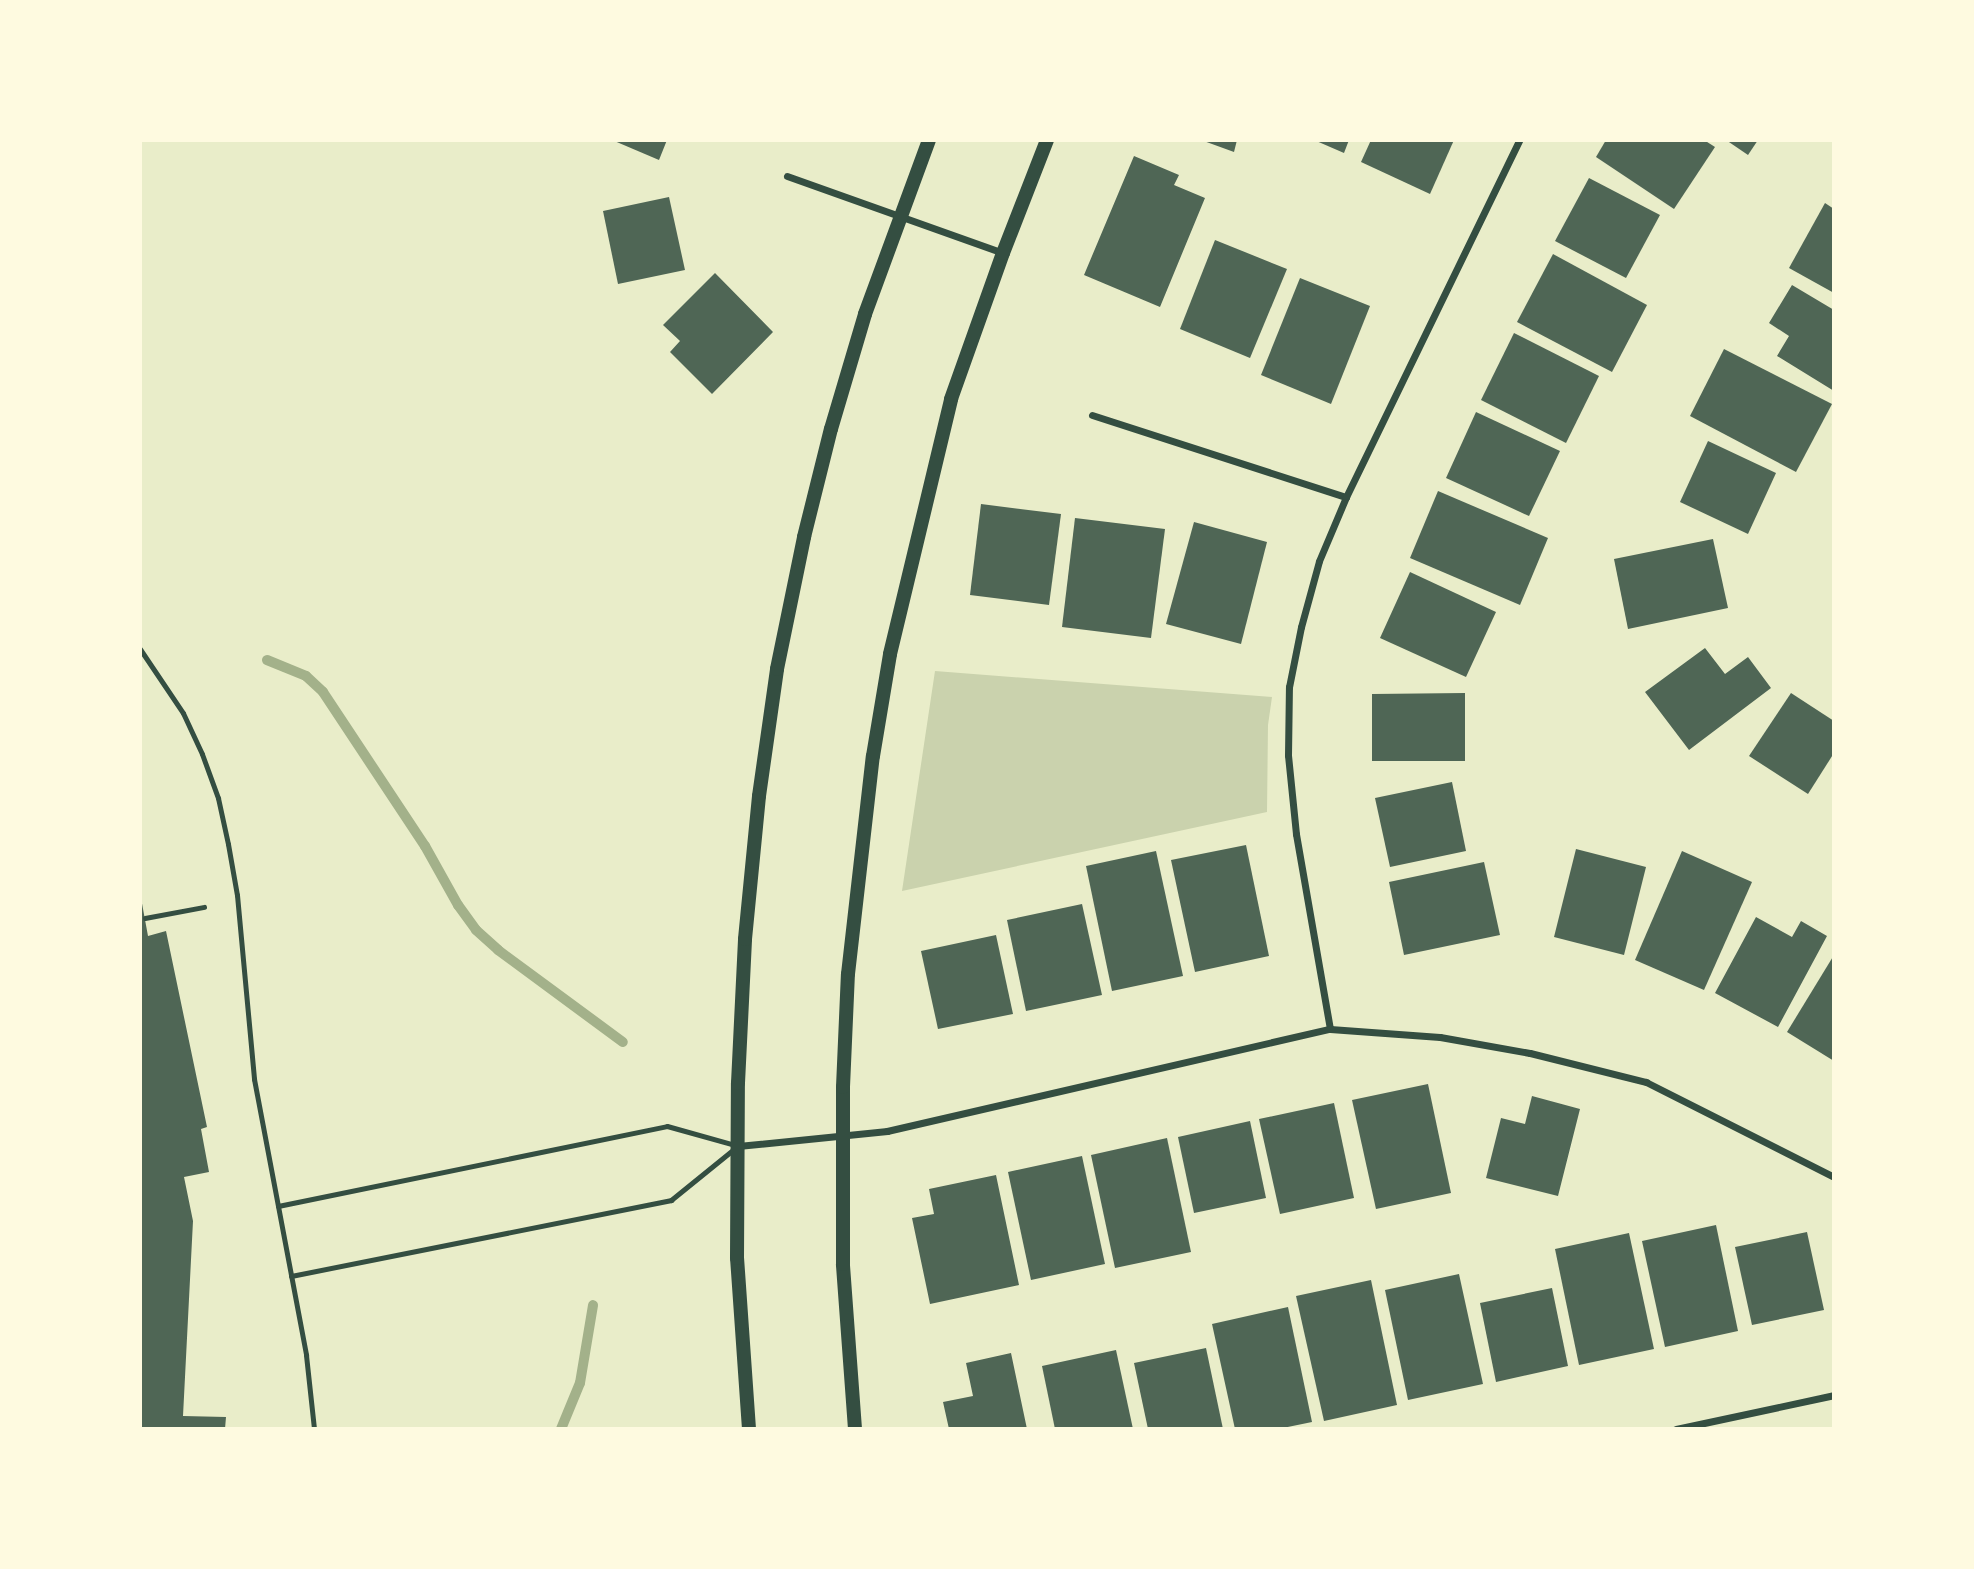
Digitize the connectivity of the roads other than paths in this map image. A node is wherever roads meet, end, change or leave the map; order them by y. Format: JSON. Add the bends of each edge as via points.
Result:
{"nodes":[{"id":1,"x":929,"y":140,"type":"edge"},
{"id":2,"x":1047,"y":140,"type":"edge"},
{"id":3,"x":1519,"y":140,"type":"edge"},
{"id":4,"x":787,"y":176,"type":"dead end"},
{"id":5,"x":900,"y":216,"type":"junction"},
{"id":6,"x":1003,"y":253,"type":"junction"},
{"id":7,"x":1092,"y":415,"type":"dead end"},
{"id":8,"x":1346,"y":497,"type":"junction"},
{"id":9,"x":140,"y":649,"type":"edge"},
{"id":10,"x":1330,"y":1030,"type":"junction"},
{"id":11,"x":842,"y":1138,"type":"junction"},
{"id":12,"x":738,"y":1146,"type":"junction"},
{"id":13,"x":1834,"y":1177,"type":"edge"},
{"id":14,"x":278,"y":1206,"type":"junction"},
{"id":15,"x":291,"y":1276,"type":"junction"},
{"id":16,"x":1834,"y":1395,"type":"edge"},
{"id":17,"x":314,"y":1429,"type":"edge"},
{"id":18,"x":749,"y":1429,"type":"edge"},
{"id":19,"x":855,"y":1429,"type":"edge"},
{"id":20,"x":1676,"y":1429,"type":"edge"}],
"edges":[{"from":1,"to":5,"type":"main road"},
{"from":2,"to":6,"type":"main road"},
{"from":3,"to":8,"type":"street"},
{"from":4,"to":5,"type":"street"},
{"from":5,"to":6,"type":"street"},
{"from":5,"to":12,"type":"main road","via":[[831,429],[778,669],[745,939]]},
{"from":6,"to":11,"type":"main road","via":[[951,399],[890,654],[859,858],[848,974]]},
{"from":7,"to":8,"type":"street"},
{"from":8,"to":10,"type":"street","via":[[1319,561],[1289,687],[1296,834]]},
{"from":9,"to":14,"type":"lane","via":[[183,713],[218,798],[237,895],[254,1079]]},
{"from":10,"to":11,"type":"street"},
{"from":10,"to":13,"type":"street","via":[[1440,1037],[1530,1053],[1646,1082]]},
{"from":11,"to":12,"type":"street"},
{"from":11,"to":19,"type":"main road","via":[[843,1278]]},
{"from":12,"to":14,"type":"lane","via":[[667,1126]]},
{"from":12,"to":15,"type":"lane","via":[[671,1200]]},
{"from":12,"to":18,"type":"main road","via":[[737,1258]]},
{"from":14,"to":15,"type":"lane"},
{"from":15,"to":17,"type":"lane"},
{"from":16,"to":20,"type":"street"}]}
